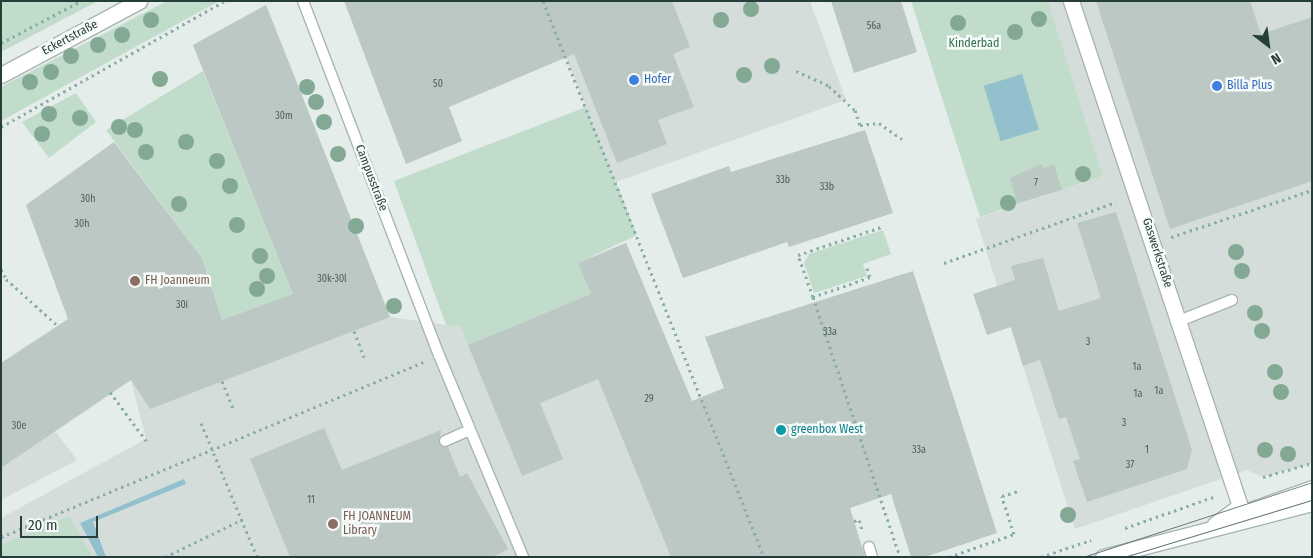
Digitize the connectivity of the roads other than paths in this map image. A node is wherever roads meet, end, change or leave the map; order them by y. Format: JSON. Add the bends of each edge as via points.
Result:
{"nodes":[{"id":1,"x":139,"y":1,"type":"edge"},
{"id":2,"x":303,"y":1,"type":"edge"},
{"id":3,"x":1070,"y":1,"type":"edge"},
{"id":4,"x":1,"y":75,"type":"edge"},
{"id":5,"x":1232,"y":300,"type":"dead end"},
{"id":6,"x":1179,"y":321,"type":"junction"},
{"id":7,"x":470,"y":430,"type":"junction"},
{"id":8,"x":445,"y":441,"type":"dead end"},
{"id":9,"x":1312,"y":488,"type":"edge"},
{"id":10,"x":1312,"y":503,"type":"edge"},
{"id":11,"x":1243,"y":507,"type":"junction"},
{"id":12,"x":1215,"y":524,"type":"junction"},
{"id":13,"x":523,"y":557,"type":"edge"},
{"id":14,"x":1103,"y":557,"type":"edge"}],
"edges":[{"from":1,"to":4,"type":"street","name":"Eckertstraße"},
{"from":2,"to":7,"type":"lane","name":"Campusstraße"},
{"from":3,"to":6,"type":"street","name":"Gaswerkstraße"},
{"from":5,"to":6,"type":"lane"},
{"from":6,"to":11,"type":"street","name":"Gaswerkstraße"},
{"from":7,"to":8,"type":"lane"},
{"from":7,"to":13,"type":"lane","name":"Campusstraße"},
{"from":9,"to":11,"type":"street"},
{"from":10,"to":12,"type":"street"},
{"from":11,"to":12,"type":"street"},
{"from":12,"to":14,"type":"street"}]}
